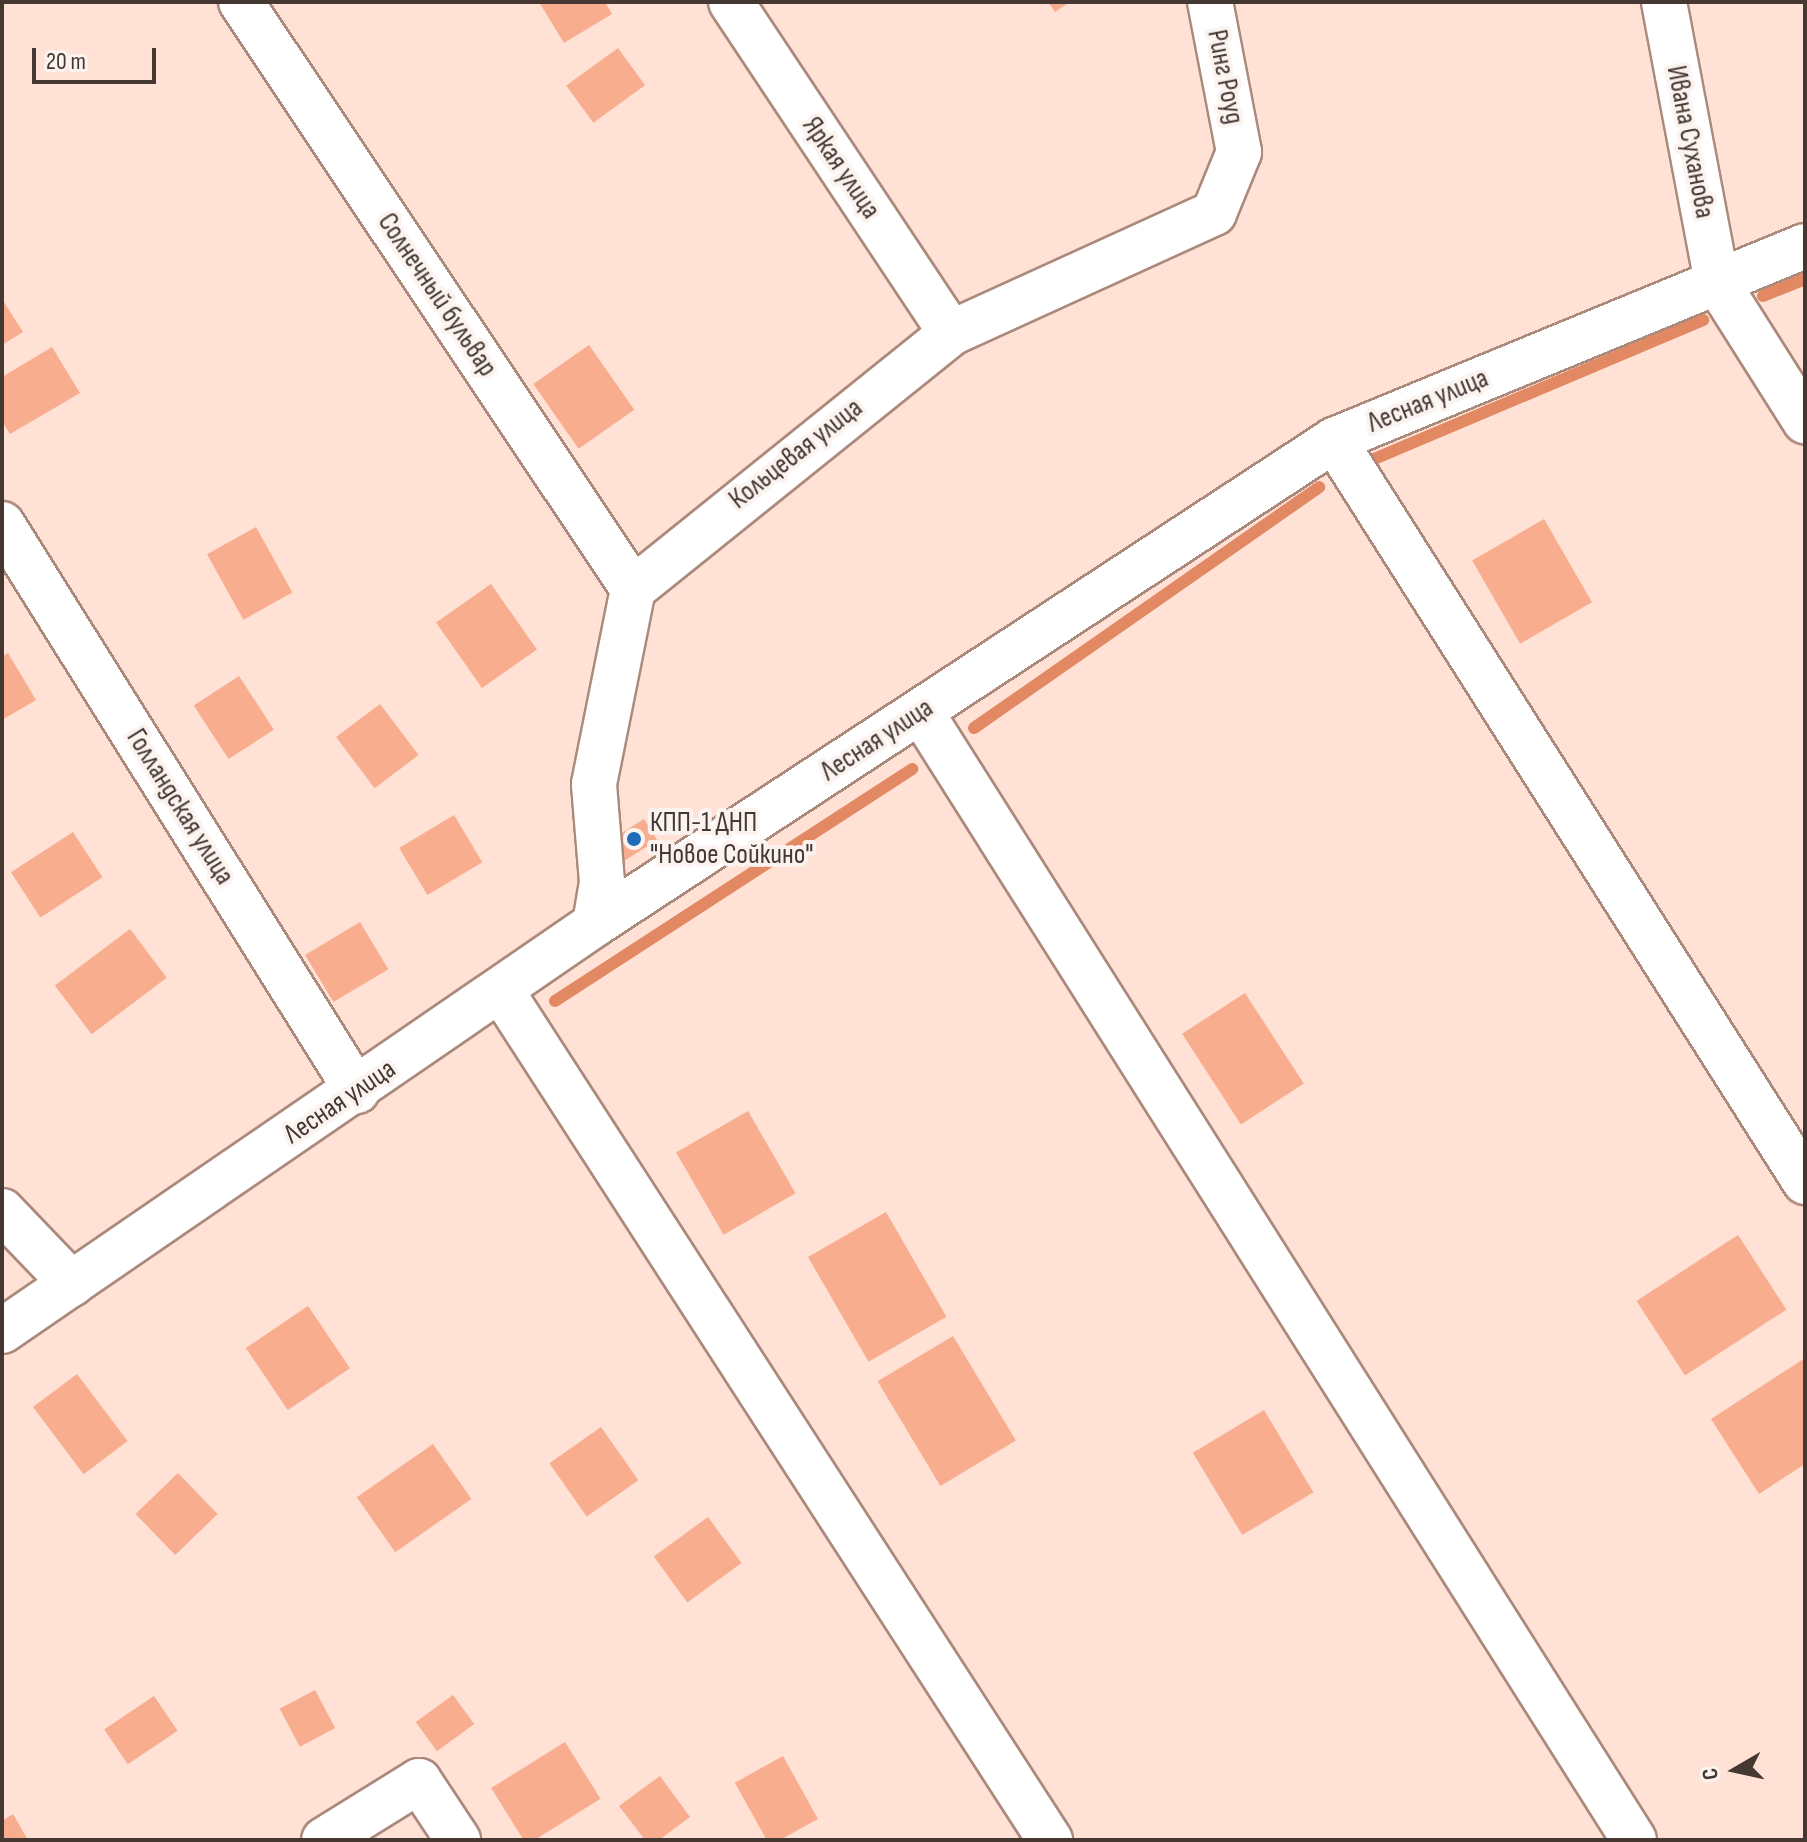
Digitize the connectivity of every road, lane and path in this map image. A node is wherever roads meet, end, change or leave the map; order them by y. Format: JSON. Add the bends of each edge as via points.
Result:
{"nodes":[{"id":1,"x":241,"y":2,"type":"edge"},
{"id":2,"x":731,"y":2,"type":"edge"},
{"id":3,"x":1210,"y":2,"type":"edge"},
{"id":4,"x":1664,"y":2,"type":"edge"},
{"id":5,"x":1239,"y":152,"type":"joint"},
{"id":6,"x":1805,"y":246,"type":"edge"},
{"id":7,"x":1717,"y":282,"type":"junction"},
{"id":8,"x":951,"y":333,"type":"junction"},
{"id":9,"x":1805,"y":421,"type":"edge"},
{"id":10,"x":1334,"y":440,"type":"junction"},
{"id":11,"x":2,"y":524,"type":"edge"},
{"id":12,"x":633,"y":589,"type":"junction"},
{"id":13,"x":921,"y":712,"type":"junction"},
{"id":14,"x":595,"y":924,"type":"junction"},
{"id":15,"x":502,"y":992,"type":"junction"},
{"id":16,"x":357,"y":1091,"type":"junction"},
{"id":17,"x":1805,"y":1182,"type":"edge"},
{"id":18,"x":2,"y":1211,"type":"edge"},
{"id":19,"x":72,"y":1284,"type":"junction"},
{"id":20,"x":2,"y":1331,"type":"edge"},
{"id":21,"x":324,"y":1840,"type":"edge"},
{"id":22,"x":458,"y":1840,"type":"edge"},
{"id":23,"x":1050,"y":1840,"type":"edge"},
{"id":24,"x":1634,"y":1840,"type":"edge"}],
"edges":[{"from":1,"to":12,"type":"street","name":"Солнечный бульвар"},
{"from":2,"to":8,"type":"street","name":"Яркая улица"},
{"from":3,"to":5,"type":"street","name":"Ринг Роуд"},
{"from":4,"to":7,"type":"street","name":"Ивана Суханова"},
{"from":5,"to":8,"type":"street","name":"Кольцевая улица","via":[[1214,213]]},
{"from":6,"to":7,"type":"street","name":"Лесная улица"},
{"from":7,"to":9,"type":"street"},
{"from":7,"to":10,"type":"street","name":"Лесная улица"},
{"from":8,"to":12,"type":"street","name":"Кольцевая улица"},
{"from":10,"to":13,"type":"street","name":"Лесная улица"},
{"from":10,"to":17,"type":"street"},
{"from":11,"to":16,"type":"street","name":"Голландская улица"},
{"from":12,"to":14,"type":"street","via":[[594,784],[602,882]]},
{"from":13,"to":14,"type":"street","name":"Лесная улица"},
{"from":13,"to":24,"type":"street"},
{"from":14,"to":15,"type":"street","name":"Лесная улица"},
{"from":15,"to":16,"type":"street","name":"Лесная улица"},
{"from":15,"to":23,"type":"street"},
{"from":16,"to":19,"type":"street","name":"Лесная улица"},
{"from":18,"to":19,"type":"street"},
{"from":19,"to":20,"type":"street","name":"Лесная улица"},
{"from":21,"to":22,"type":"street","via":[[419,1781]]}]}
